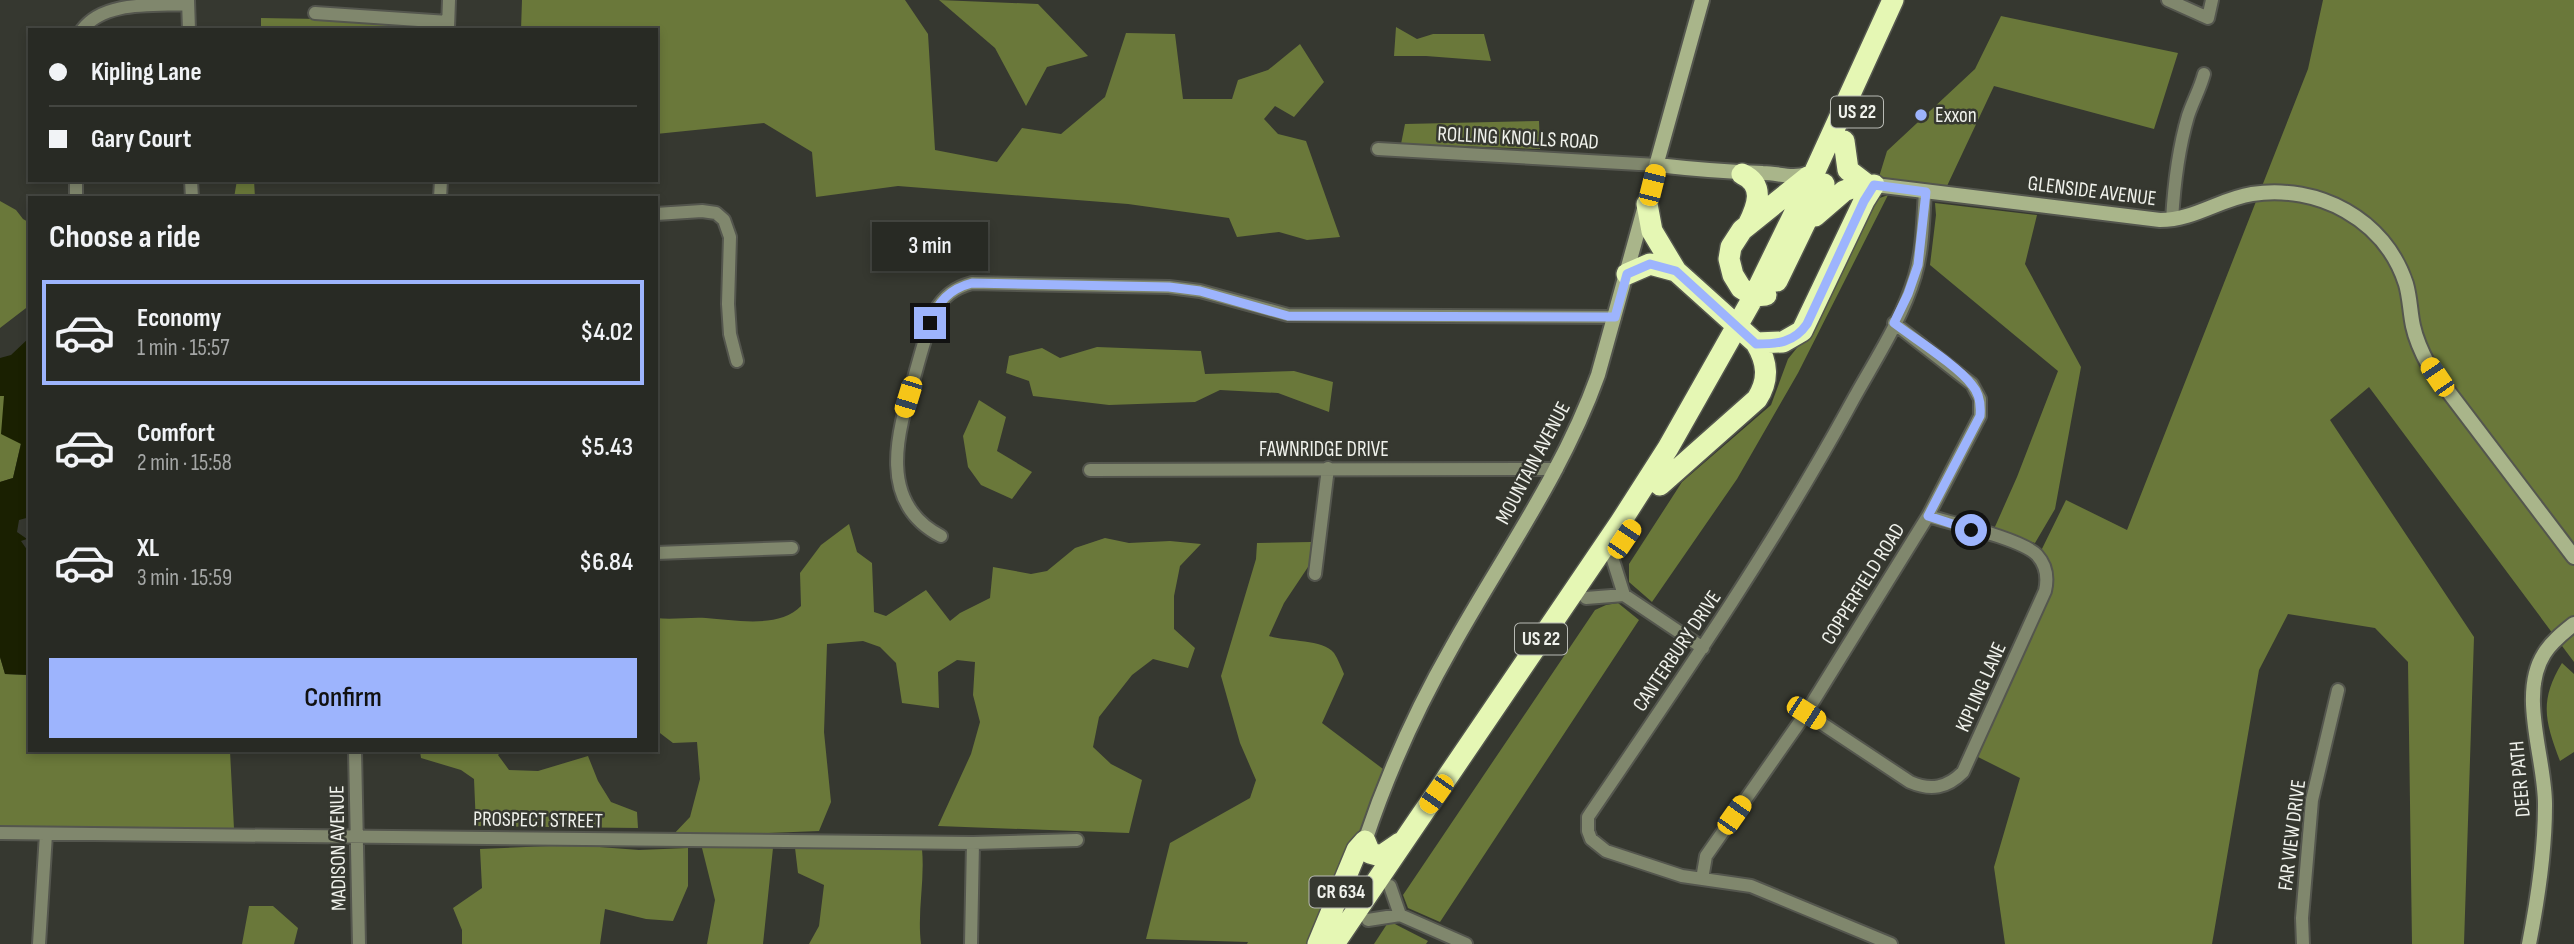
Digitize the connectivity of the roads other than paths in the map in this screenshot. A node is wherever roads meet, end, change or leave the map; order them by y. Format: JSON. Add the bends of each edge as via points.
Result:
{"nodes":[{"id":1,"x":449,"y":0,"type":"edge"},
{"id":2,"x":1702,"y":0,"type":"edge"},
{"id":3,"x":1893,"y":0,"type":"edge"},
{"id":4,"x":1908,"y":0,"type":"edge"},
{"id":5,"x":2168,"y":0,"type":"edge"},
{"id":6,"x":2212,"y":0,"type":"edge"},
{"id":7,"x":188,"y":2,"type":"edge"},
{"id":8,"x":315,"y":13,"type":"dead end"},
{"id":9,"x":448,"y":26,"type":"edge"},
{"id":10,"x":84,"y":28,"type":"edge"},
{"id":11,"x":189,"y":28,"type":"edge"},
{"id":12,"x":2204,"y":74,"type":"dead end"},
{"id":13,"x":1844,"y":141,"type":"junction"},
{"id":14,"x":1378,"y":149,"type":"dead end"},
{"id":15,"x":1657,"y":165,"type":"junction"},
{"id":16,"x":1815,"y":171,"type":"junction"},
{"id":17,"x":1742,"y":174,"type":"junction"},
{"id":18,"x":1870,"y":184,"type":"junction"},
{"id":19,"x":1926,"y":192,"type":"junction"},
{"id":20,"x":1647,"y":204,"type":"junction"},
{"id":21,"x":658,"y":214,"type":"edge"},
{"id":22,"x":2172,"y":220,"type":"junction"},
{"id":23,"x":1806,"y":223,"type":"junction"},
{"id":24,"x":1747,"y":226,"type":"junction"},
{"id":25,"x":1676,"y":271,"type":"junction"},
{"id":26,"x":1627,"y":274,"type":"junction"},
{"id":27,"x":1763,"y":293,"type":"junction"},
{"id":28,"x":1615,"y":317,"type":"junction"},
{"id":29,"x":1894,"y":323,"type":"junction"},
{"id":30,"x":1747,"y":336,"type":"junction"},
{"id":31,"x":737,"y":361,"type":"dead end"},
{"id":32,"x":1328,"y":468,"type":"junction"},
{"id":33,"x":1557,"y":469,"type":"junction"},
{"id":34,"x":1090,"y":470,"type":"dead end"},
{"id":35,"x":1660,"y":485,"type":"junction"},
{"id":36,"x":1928,"y":516,"type":"junction"},
{"id":37,"x":941,"y":536,"type":"dead end"},
{"id":38,"x":792,"y":548,"type":"dead end"},
{"id":39,"x":658,"y":553,"type":"edge"},
{"id":40,"x":1612,"y":557,"type":"junction"},
{"id":41,"x":2574,"y":557,"type":"edge"},
{"id":42,"x":1315,"y":574,"type":"dead end"},
{"id":43,"x":1624,"y":595,"type":"junction"},
{"id":44,"x":1586,"y":598,"type":"junction"},
{"id":45,"x":2574,"y":624,"type":"edge"},
{"id":46,"x":1703,"y":648,"type":"junction"},
{"id":47,"x":2338,"y":691,"type":"dead end"},
{"id":48,"x":1806,"y":713,"type":"junction"},
{"id":49,"x":355,"y":752,"type":"edge"},
{"id":50,"x":0,"y":833,"type":"edge"},
{"id":51,"x":46,"y":834,"type":"junction"},
{"id":52,"x":356,"y":837,"type":"junction"},
{"id":53,"x":1406,"y":837,"type":"junction"},
{"id":54,"x":1077,"y":840,"type":"dead end"},
{"id":55,"x":1365,"y":841,"type":"junction"},
{"id":56,"x":973,"y":843,"type":"junction"},
{"id":57,"x":1702,"y":879,"type":"junction"},
{"id":58,"x":1390,"y":886,"type":"junction"},
{"id":59,"x":1400,"y":915,"type":"junction"},
{"id":60,"x":1368,"y":920,"type":"junction"},
{"id":61,"x":39,"y":944,"type":"edge"},
{"id":62,"x":359,"y":944,"type":"edge"},
{"id":63,"x":971,"y":944,"type":"edge"},
{"id":64,"x":1318,"y":944,"type":"edge"},
{"id":65,"x":1334,"y":944,"type":"edge"},
{"id":66,"x":1351,"y":944,"type":"edge"},
{"id":67,"x":1466,"y":944,"type":"edge"},
{"id":68,"x":1891,"y":944,"type":"edge"},
{"id":69,"x":2303,"y":944,"type":"edge"},
{"id":70,"x":2529,"y":944,"type":"edge"}],
"edges":[{"from":1,"to":9,"type":"street"},
{"from":2,"to":15,"type":"street","name":"MOUNTAIN AVENUE","number":"CR 634"},
{"from":3,"to":16,"type":"highway","number":"US 22"},
{"from":4,"to":13,"type":"highway","number":"US 22"},
{"from":5,"to":6,"type":"street","via":[[2208,18]]},
{"from":7,"to":10,"type":"street","via":[[114,9],[94,17]]},
{"from":7,"to":11,"type":"street"},
{"from":8,"to":9,"type":"street"},
{"from":12,"to":22,"type":"street","via":[[2187,120]]},
{"from":13,"to":18,"type":"highway","via":[[1848,170]]},
{"from":13,"to":23,"type":"highway","number":"US 22"},
{"from":14,"to":15,"type":"street","name":"ROLLING KNOLLS ROAD"},
{"from":15,"to":17,"type":"street"},
{"from":15,"to":20,"type":"street","name":"MOUNTAIN AVENUE","number":"CR 634"},
{"from":16,"to":17,"type":"street","via":[[1792,178]]},
{"from":16,"to":24,"type":"highway"},
{"from":16,"to":27,"type":"highway","number":"US 22"},
{"from":17,"to":24,"type":"highway","via":[[1752,180],[1759,196]]},
{"from":18,"to":19,"type":"street","name":"GLENSIDE AVENUE"},
{"from":18,"to":23,"type":"highway","via":[[1837,195]]},
{"from":18,"to":30,"type":"highway","via":[[1802,331],[1783,342]]},
{"from":19,"to":22,"type":"street","name":"GLENSIDE AVENUE"},
{"from":19,"to":29,"type":"street","name":"CANTERBURY DRIVE","via":[[1918,265]]},
{"from":20,"to":25,"type":"highway","via":[[1652,231]]},
{"from":20,"to":26,"type":"street","name":"MOUNTAIN AVENUE","number":"CR 634"},
{"from":21,"to":31,"type":"street","via":[[702,211],[724,220],[730,237],[730,334]]},
{"from":22,"to":41,"type":"street","name":"GLENSIDE AVENUE","via":[[2231,199],[2277,193],[2327,201],[2362,220],[2382,239],[2402,274],[2415,333],[2429,366]]},
{"from":23,"to":27,"type":"highway","number":"US 22"},
{"from":24,"to":27,"type":"highway","via":[[1731,247],[1730,267],[1741,288]]},
{"from":25,"to":26,"type":"highway","via":[[1650,264]]},
{"from":25,"to":30,"type":"highway"},
{"from":26,"to":28,"type":"street","name":"MOUNTAIN AVENUE","number":"CR 634"},
{"from":27,"to":30,"type":"highway","number":"US 22"},
{"from":28,"to":33,"type":"street","name":"MOUNTAIN AVENUE","number":"CR 634","via":[[1584,414]]},
{"from":28,"to":37,"type":"street","via":[[1288,316],[1169,287],[972,283],[959,287],[948,294],[930,323],[901,421],[896,455],[898,478],[911,510]]},
{"from":29,"to":36,"type":"street","name":"COPPERFIELD ROAD","via":[[1966,378],[1980,399],[1977,424]]},
{"from":29,"to":46,"type":"street","name":"CANTERBURY DRIVE","via":[[1806,485]]},
{"from":30,"to":35,"type":"highway","number":"US 22"},
{"from":30,"to":35,"type":"highway","via":[[1763,355],[1766,373],[1757,400]]},
{"from":30,"to":53,"type":"highway","number":"US 22"},
{"from":32,"to":33,"type":"street","name":"FAWNRIDGE DRIVE"},
{"from":32,"to":34,"type":"street","name":"FAWNRIDGE DRIVE"},
{"from":32,"to":42,"type":"street"},
{"from":33,"to":55,"type":"street","name":"MOUNTAIN AVENUE","number":"CR 634","via":[[1423,702]]},
{"from":35,"to":40,"type":"highway","number":"US 22"},
{"from":36,"to":48,"type":"street","name":"COPPERFIELD ROAD"},
{"from":36,"to":48,"type":"street","name":"KIPLING LANE","via":[[2023,545],[2036,554],[2047,576],[2045,591],[1963,772],[1947,785],[1922,787]]},
{"from":38,"to":39,"type":"street"},
{"from":40,"to":43,"type":"street"},
{"from":40,"to":44,"type":"highway","number":"US 22"},
{"from":43,"to":44,"type":"street"},
{"from":43,"to":46,"type":"street"},
{"from":44,"to":58,"type":"highway","number":"US 22"},
{"from":45,"to":70,"type":"street","name":"DEER PATH","via":[[2544,653],[2534,686],[2545,802],[2544,862]]},
{"from":46,"to":57,"type":"street","name":"CANTERBURY DRIVE","via":[[1587,822],[1591,839],[1606,850],[1659,870]]},
{"from":47,"to":69,"type":"street","name":"FAR VIEW DRIVE","via":[[2312,800]]},
{"from":48,"to":57,"type":"street","name":"COPPERFIELD ROAD","via":[[1706,856]]},
{"from":49,"to":52,"type":"street","name":"MADISON AVENUE"},
{"from":50,"to":51,"type":"street","name":"PROSPECT STREET"},
{"from":51,"to":52,"type":"street","name":"PROSPECT STREET"},
{"from":51,"to":61,"type":"street"},
{"from":52,"to":56,"type":"street","name":"PROSPECT STREET"},
{"from":52,"to":62,"type":"street","name":"MADISON AVENUE"},
{"from":53,"to":55,"type":"highway","number":"CR 634","via":[[1381,856],[1370,853]]},
{"from":53,"to":65,"type":"highway","number":"US 22"},
{"from":54,"to":56,"type":"street","name":"PROSPECT STREET"},
{"from":55,"to":64,"type":"highway","number":"CR 634","via":[[1357,850]]},
{"from":56,"to":63,"type":"street"},
{"from":57,"to":68,"type":"street","name":"CANTERBURY DRIVE","via":[[1751,886]]},
{"from":58,"to":59,"type":"street"},
{"from":58,"to":60,"type":"highway","number":"US 22"},
{"from":59,"to":60,"type":"street"},
{"from":59,"to":67,"type":"street"},
{"from":60,"to":66,"type":"highway","number":"US 22"}]}
